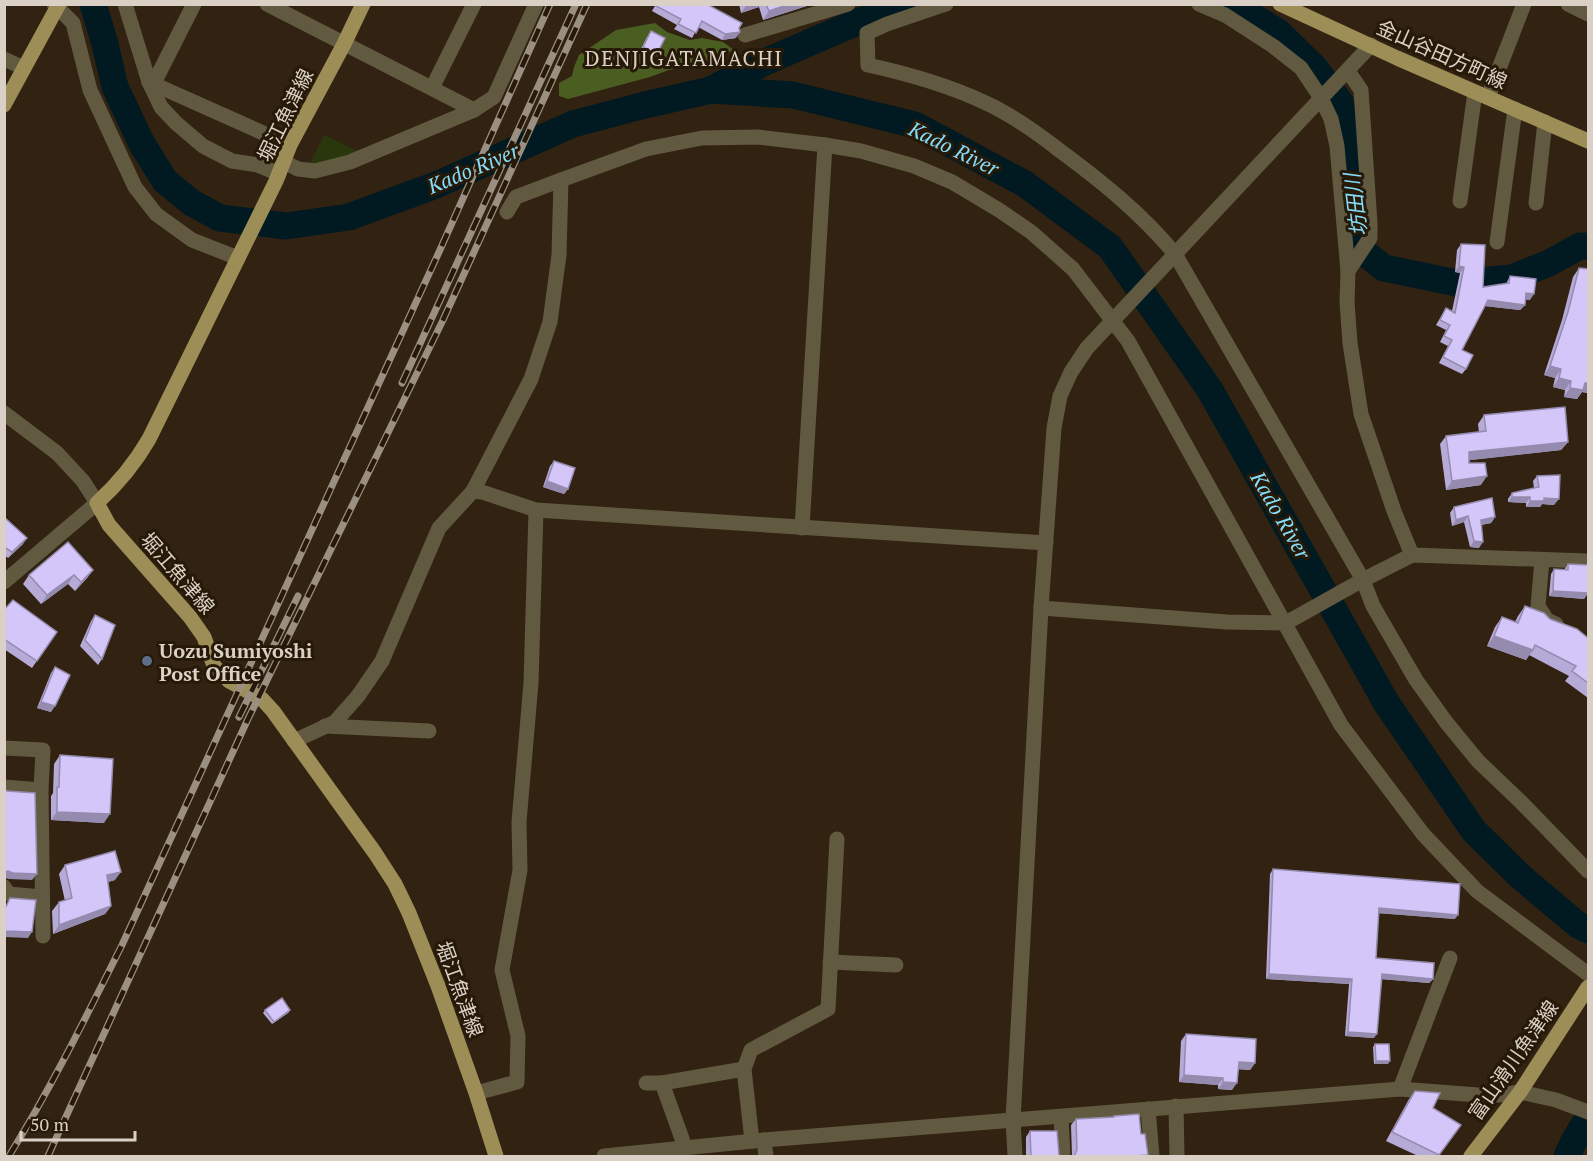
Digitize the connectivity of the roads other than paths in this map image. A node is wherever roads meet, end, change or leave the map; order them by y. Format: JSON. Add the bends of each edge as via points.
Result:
{"nodes":[{"id":1,"x":125,"y":4,"type":"edge"},
{"id":2,"x":194,"y":4,"type":"edge"},
{"id":3,"x":267,"y":4,"type":"edge"},
{"id":4,"x":363,"y":4,"type":"edge"},
{"id":5,"x":474,"y":4,"type":"edge"},
{"id":6,"x":536,"y":4,"type":"edge"},
{"id":7,"x":848,"y":4,"type":"edge"},
{"id":8,"x":946,"y":4,"type":"edge"},
{"id":9,"x":1200,"y":4,"type":"edge"},
{"id":10,"x":1280,"y":4,"type":"edge"},
{"id":11,"x":1524,"y":4,"type":"edge"},
{"id":12,"x":1568,"y":4,"type":"edge"},
{"id":13,"x":57,"y":5,"type":"edge"},
{"id":14,"x":1300,"y":9,"type":"edge"},
{"id":15,"x":1588,"y":14,"type":"edge"},
{"id":16,"x":745,"y":35,"type":"dead end"},
{"id":17,"x":344,"y":44,"type":"junction"},
{"id":18,"x":1371,"y":45,"type":"junction"},
{"id":19,"x":4,"y":59,"type":"edge"},
{"id":20,"x":24,"y":68,"type":"junction"},
{"id":21,"x":1345,"y":74,"type":"junction"},
{"id":22,"x":148,"y":82,"type":"junction"},
{"id":23,"x":432,"y":88,"type":"junction"},
{"id":24,"x":1482,"y":95,"type":"junction"},
{"id":25,"x":1323,"y":96,"type":"junction"},
{"id":26,"x":4,"y":105,"type":"edge"},
{"id":27,"x":1515,"y":109,"type":"junction"},
{"id":28,"x":474,"y":110,"type":"junction"},
{"id":29,"x":1545,"y":122,"type":"junction"},
{"id":30,"x":1588,"y":141,"type":"edge"},
{"id":31,"x":825,"y":145,"type":"junction"},
{"id":32,"x":290,"y":146,"type":"junction"},
{"id":33,"x":279,"y":173,"type":"junction"},
{"id":34,"x":561,"y":180,"type":"junction"},
{"id":35,"x":1460,"y":201,"type":"dead end"},
{"id":36,"x":1536,"y":203,"type":"dead end"},
{"id":37,"x":507,"y":212,"type":"dead end"},
{"id":38,"x":1497,"y":242,"type":"dead end"},
{"id":39,"x":1173,"y":255,"type":"junction"},
{"id":40,"x":238,"y":258,"type":"junction"},
{"id":41,"x":1348,"y":271,"type":"junction"},
{"id":42,"x":1115,"y":318,"type":"junction"},
{"id":43,"x":4,"y":413,"type":"edge"},
{"id":44,"x":473,"y":491,"type":"junction"},
{"id":45,"x":97,"y":503,"type":"junction"},
{"id":46,"x":536,"y":510,"type":"junction"},
{"id":47,"x":802,"y":528,"type":"junction"},
{"id":48,"x":1046,"y":543,"type":"junction"},
{"id":49,"x":1412,"y":555,"type":"junction"},
{"id":50,"x":1542,"y":560,"type":"junction"},
{"id":51,"x":1588,"y":561,"type":"edge"},
{"id":52,"x":7,"y":576,"type":"edge"},
{"id":53,"x":1361,"y":581,"type":"junction"},
{"id":54,"x":1041,"y":608,"type":"junction"},
{"id":55,"x":1288,"y":621,"type":"junction"},
{"id":56,"x":1567,"y":628,"type":"edge"},
{"id":57,"x":325,"y":726,"type":"junction"},
{"id":58,"x":429,"y":731,"type":"dead end"},
{"id":59,"x":294,"y":741,"type":"junction"},
{"id":60,"x":4,"y":748,"type":"edge"},
{"id":61,"x":4,"y":787,"type":"edge"},
{"id":62,"x":41,"y":789,"type":"junction"},
{"id":63,"x":837,"y":839,"type":"dead end"},
{"id":64,"x":1588,"y":871,"type":"edge"},
{"id":65,"x":4,"y":887,"type":"edge"},
{"id":66,"x":42,"y":897,"type":"junction"},
{"id":67,"x":42,"y":936,"type":"dead end"},
{"id":68,"x":1450,"y":958,"type":"dead end"},
{"id":69,"x":830,"y":962,"type":"junction"},
{"id":70,"x":896,"y":965,"type":"dead end"},
{"id":71,"x":1588,"y":974,"type":"edge"},
{"id":72,"x":1588,"y":987,"type":"edge"},
{"id":73,"x":744,"y":1069,"type":"junction"},
{"id":74,"x":646,"y":1083,"type":"dead end"},
{"id":75,"x":662,"y":1083,"type":"junction"},
{"id":76,"x":1400,"y":1089,"type":"junction"},
{"id":77,"x":1520,"y":1092,"type":"junction"},
{"id":78,"x":476,"y":1093,"type":"junction"},
{"id":79,"x":1176,"y":1106,"type":"junction"},
{"id":80,"x":1148,"y":1109,"type":"junction"},
{"id":81,"x":1588,"y":1112,"type":"edge"},
{"id":82,"x":1061,"y":1117,"type":"junction"},
{"id":83,"x":1013,"y":1120,"type":"junction"},
{"id":84,"x":758,"y":1141,"type":"junction"},
{"id":85,"x":685,"y":1148,"type":"junction"},
{"id":86,"x":496,"y":1156,"type":"edge"},
{"id":87,"x":603,"y":1156,"type":"edge"},
{"id":88,"x":766,"y":1156,"type":"edge"},
{"id":89,"x":1015,"y":1156,"type":"edge"},
{"id":90,"x":1063,"y":1156,"type":"edge"},
{"id":91,"x":1152,"y":1156,"type":"edge"},
{"id":92,"x":1177,"y":1156,"type":"edge"},
{"id":93,"x":1471,"y":1156,"type":"edge"}],
"edges":[{"from":1,"to":22,"type":"street"},
{"from":2,"to":22,"type":"street","via":[[157,77]]},
{"from":3,"to":17,"type":"street"},
{"from":4,"to":17,"type":"main road","name":"堀江魚津線"},
{"from":5,"to":23,"type":"street"},
{"from":6,"to":28,"type":"street","via":[[494,97]]},
{"from":7,"to":16,"type":"street"},
{"from":8,"to":39,"type":"street","via":[[867,33],[868,65],[931,81],[986,103],[1026,125],[1124,200],[1158,233]]},
{"from":9,"to":25,"type":"street","via":[[1273,46],[1301,68]]},
{"from":10,"to":14,"type":"main road","name":"金山谷田方町線"},
{"from":11,"to":24,"type":"street"},
{"from":12,"to":15,"type":"street"},
{"from":13,"to":20,"type":"main road"},
{"from":13,"to":40,"type":"street","via":[[73,22],[90,90],[135,187],[156,214],[192,240]]},
{"from":14,"to":18,"type":"main road","name":"金山谷田方町線"},
{"from":17,"to":23,"type":"street"},
{"from":17,"to":32,"type":"main road","name":"堀江魚津線"},
{"from":18,"to":21,"type":"street"},
{"from":18,"to":24,"type":"main road","name":"金山谷田方町線"},
{"from":19,"to":20,"type":"street"},
{"from":20,"to":26,"type":"main road"},
{"from":21,"to":25,"type":"street"},
{"from":21,"to":41,"type":"street","via":[[1360,90],[1370,223],[1370,238]]},
{"from":22,"to":32,"type":"street"},
{"from":22,"to":33,"type":"street","via":[[161,107],[203,146],[232,161]]},
{"from":23,"to":28,"type":"street"},
{"from":24,"to":27,"type":"main road","name":"金山谷田方町線"},
{"from":24,"to":35,"type":"street"},
{"from":25,"to":39,"type":"street"},
{"from":25,"to":41,"type":"street","via":[[1337,146]]},
{"from":27,"to":29,"type":"main road","name":"金山谷田方町線"},
{"from":27,"to":38,"type":"street"},
{"from":28,"to":33,"type":"street","via":[[350,162],[315,171],[298,168]]},
{"from":29,"to":30,"type":"main road","name":"金山谷田方町線"},
{"from":29,"to":36,"type":"street"},
{"from":31,"to":34,"type":"street","via":[[758,137],[702,138],[645,148]]},
{"from":31,"to":42,"type":"street","via":[[914,166],[952,182],[999,210],[1031,232],[1072,269]]},
{"from":31,"to":47,"type":"street"},
{"from":32,"to":33,"type":"main road","name":"堀江魚津線"},
{"from":33,"to":40,"type":"main road","name":"堀江魚津線"},
{"from":34,"to":37,"type":"street","via":[[516,197]]},
{"from":34,"to":44,"type":"street","via":[[559,255],[550,322],[531,379]]},
{"from":39,"to":42,"type":"street"},
{"from":39,"to":53,"type":"street"},
{"from":40,"to":45,"type":"main road","name":"堀江魚津線","via":[[136,462]]},
{"from":41,"to":49,"type":"street","via":[[1350,342],[1361,414]]},
{"from":42,"to":48,"type":"street","via":[[1087,348],[1060,396]]},
{"from":42,"to":55,"type":"street"},
{"from":43,"to":45,"type":"street","via":[[57,453]]},
{"from":44,"to":46,"type":"street"},
{"from":44,"to":57,"type":"street","via":[[439,528],[382,661],[358,696],[335,722]]},
{"from":45,"to":52,"type":"street"},
{"from":45,"to":59,"type":"main road","name":"堀江魚津線","via":[[109,525],[190,616],[204,637],[214,666],[229,681],[262,699]]},
{"from":46,"to":47,"type":"street"},
{"from":46,"to":78,"type":"street","via":[[531,683],[519,822],[520,870],[502,970],[518,1036],[517,1082]]},
{"from":47,"to":48,"type":"street"},
{"from":48,"to":54,"type":"street"},
{"from":49,"to":50,"type":"street"},
{"from":49,"to":53,"type":"street"},
{"from":50,"to":51,"type":"street"},
{"from":50,"to":56,"type":"street","via":[[1538,606],[1547,620]]},
{"from":53,"to":55,"type":"street"},
{"from":53,"to":64,"type":"street","via":[[1416,680],[1446,722],[1478,761]]},
{"from":54,"to":55,"type":"street","via":[[1227,622]]},
{"from":54,"to":83,"type":"street"},
{"from":55,"to":71,"type":"street","via":[[1341,725],[1423,834],[1477,891]]},
{"from":57,"to":58,"type":"street"},
{"from":57,"to":59,"type":"street"},
{"from":59,"to":78,"type":"main road","name":"堀江魚津線","via":[[395,884],[438,986]]},
{"from":60,"to":62,"type":"street","via":[[43,750]]},
{"from":61,"to":62,"type":"street"},
{"from":62,"to":66,"type":"street"},
{"from":63,"to":69,"type":"street"},
{"from":65,"to":66,"type":"street","via":[[9,894]]},
{"from":66,"to":67,"type":"street"},
{"from":68,"to":76,"type":"street"},
{"from":69,"to":70,"type":"street"},
{"from":69,"to":73,"type":"street","via":[[828,1009],[752,1050]]},
{"from":72,"to":77,"type":"main road","name":"富山滑川魚津線"},
{"from":73,"to":75,"type":"street"},
{"from":73,"to":84,"type":"street"},
{"from":74,"to":75,"type":"street"},
{"from":75,"to":85,"type":"street"},
{"from":76,"to":77,"type":"street","via":[[1491,1096]]},
{"from":76,"to":79,"type":"street"},
{"from":77,"to":81,"type":"street"},
{"from":77,"to":93,"type":"main road","name":"富山滑川魚津線"},
{"from":78,"to":86,"type":"main road","name":"堀江魚津線"},
{"from":79,"to":80,"type":"street"},
{"from":79,"to":92,"type":"street"},
{"from":80,"to":82,"type":"street"},
{"from":80,"to":91,"type":"street"},
{"from":82,"to":83,"type":"street"},
{"from":82,"to":90,"type":"street"},
{"from":83,"to":84,"type":"street"},
{"from":83,"to":89,"type":"street"},
{"from":84,"to":85,"type":"street"},
{"from":84,"to":88,"type":"street"},
{"from":85,"to":87,"type":"street"}]}
